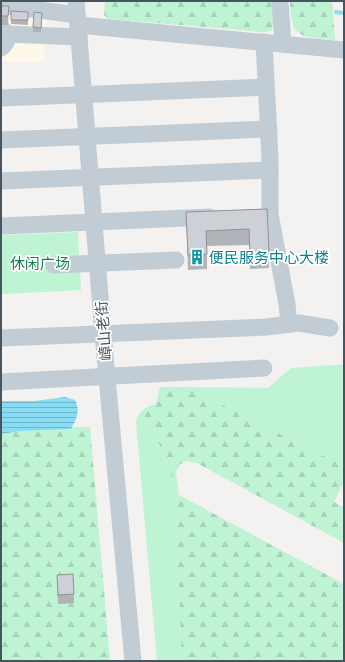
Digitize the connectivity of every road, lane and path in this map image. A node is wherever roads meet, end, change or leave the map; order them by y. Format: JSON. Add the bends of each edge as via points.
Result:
{"nodes":[{"id":1,"x":280,"y":1,"type":"edge"},
{"id":2,"x":1,"y":5,"type":"edge"},
{"id":3,"x":78,"y":19,"type":"edge"},
{"id":4,"x":3,"y":37,"type":"edge"},
{"id":5,"x":264,"y":42,"type":"junction"},
{"id":6,"x":283,"y":44,"type":"junction"},
{"id":7,"x":344,"y":50,"type":"edge"},
{"id":8,"x":266,"y":87,"type":"junction"},
{"id":9,"x":84,"y":94,"type":"junction"},
{"id":10,"x":1,"y":98,"type":"edge"},
{"id":11,"x":269,"y":129,"type":"junction"},
{"id":12,"x":87,"y":137,"type":"junction"},
{"id":13,"x":1,"y":140,"type":"edge"},
{"id":14,"x":270,"y":170,"type":"junction"},
{"id":15,"x":90,"y":177,"type":"junction"},
{"id":16,"x":1,"y":181,"type":"edge"},
{"id":17,"x":224,"y":216,"type":"edge"},
{"id":18,"x":94,"y":222,"type":"junction"},
{"id":19,"x":1,"y":226,"type":"edge"},
{"id":20,"x":176,"y":260,"type":"dead end"},
{"id":21,"x":97,"y":263,"type":"junction"},
{"id":22,"x":54,"y":265,"type":"dead end"},
{"id":23,"x":289,"y":324,"type":"junction"},
{"id":24,"x":330,"y":328,"type":"dead end"},
{"id":25,"x":103,"y":334,"type":"junction"},
{"id":26,"x":1,"y":338,"type":"edge"},
{"id":27,"x":264,"y":368,"type":"dead end"},
{"id":28,"x":107,"y":377,"type":"junction"},
{"id":29,"x":1,"y":382,"type":"edge"},
{"id":30,"x":133,"y":661,"type":"edge"}],
"edges":[{"from":1,"to":6,"type":"street"},
{"from":2,"to":3,"type":"street"},
{"from":3,"to":4,"type":"street"},
{"from":3,"to":5,"type":"street"},
{"from":3,"to":9,"type":"street","name":"嶂山老街"},
{"from":5,"to":6,"type":"street"},
{"from":5,"to":8,"type":"street"},
{"from":6,"to":7,"type":"street"},
{"from":8,"to":9,"type":"street"},
{"from":8,"to":11,"type":"street"},
{"from":9,"to":10,"type":"street"},
{"from":9,"to":12,"type":"street","name":"嶂山老街"},
{"from":11,"to":12,"type":"street"},
{"from":11,"to":14,"type":"street"},
{"from":12,"to":13,"type":"street"},
{"from":12,"to":15,"type":"street","name":"嶂山老街"},
{"from":14,"to":15,"type":"street"},
{"from":14,"to":23,"type":"street","via":[[263,214],[287,304]]},
{"from":15,"to":16,"type":"street"},
{"from":15,"to":18,"type":"street","name":"嶂山老街"},
{"from":17,"to":18,"type":"street"},
{"from":18,"to":19,"type":"street"},
{"from":18,"to":21,"type":"street","name":"嶂山老街"},
{"from":20,"to":21,"type":"street"},
{"from":21,"to":22,"type":"street"},
{"from":21,"to":25,"type":"street","name":"嶂山老街"},
{"from":23,"to":24,"type":"street"},
{"from":23,"to":25,"type":"street"},
{"from":25,"to":26,"type":"street"},
{"from":25,"to":28,"type":"street","name":"嶂山老街"},
{"from":27,"to":28,"type":"street"},
{"from":28,"to":29,"type":"street"},
{"from":28,"to":30,"type":"street","name":"嶂山老街"}]}
